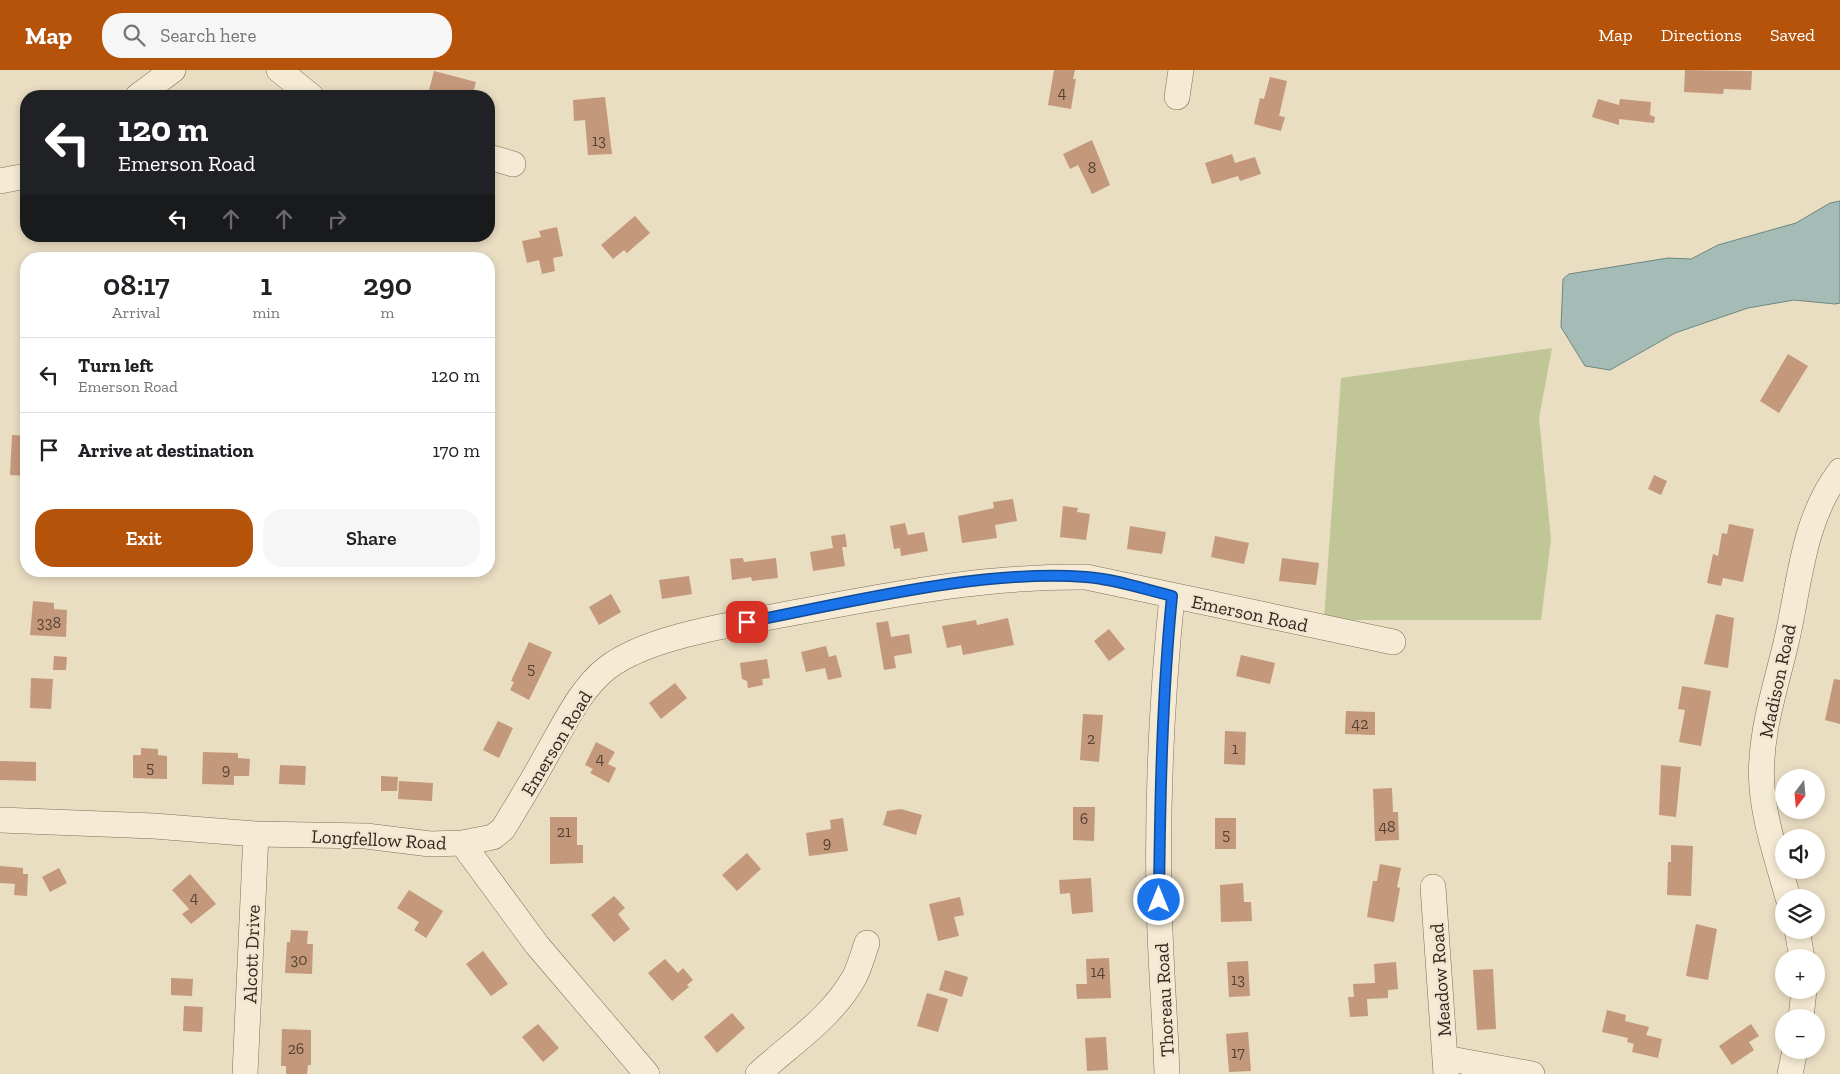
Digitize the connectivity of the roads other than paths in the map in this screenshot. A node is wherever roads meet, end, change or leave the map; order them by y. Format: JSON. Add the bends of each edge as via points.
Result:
{"nodes":[{"id":1,"x":173,"y":70,"type":"edge"},
{"id":2,"x":279,"y":70,"type":"edge"},
{"id":3,"x":1181,"y":70,"type":"edge"},
{"id":4,"x":146,"y":90,"type":"edge"},
{"id":5,"x":304,"y":90,"type":"edge"},
{"id":6,"x":1177,"y":97,"type":"dead end"},
{"id":7,"x":495,"y":159,"type":"edge"},
{"id":8,"x":513,"y":164,"type":"dead end"},
{"id":9,"x":20,"y":177,"type":"edge"},
{"id":10,"x":0,"y":181,"type":"edge"},
{"id":11,"x":1840,"y":471,"type":"edge"},
{"id":12,"x":1172,"y":596,"type":"junction"},
{"id":13,"x":1393,"y":642,"type":"dead end"},
{"id":14,"x":0,"y":820,"type":"edge"},
{"id":15,"x":256,"y":834,"type":"junction"},
{"id":16,"x":462,"y":843,"type":"junction"},
{"id":17,"x":1433,"y":887,"type":"dead end"},
{"id":18,"x":1785,"y":889,"type":"edge"},
{"id":19,"x":867,"y":943,"type":"dead end"},
{"id":20,"x":1793,"y":1059,"type":"edge"},
{"id":21,"x":1446,"y":1066,"type":"edge"},
{"id":22,"x":245,"y":1074,"type":"edge"},
{"id":23,"x":647,"y":1074,"type":"edge"},
{"id":24,"x":758,"y":1074,"type":"edge"},
{"id":25,"x":1167,"y":1074,"type":"edge"},
{"id":26,"x":1532,"y":1074,"type":"edge"},
{"id":27,"x":1790,"y":1074,"type":"edge"}],
"edges":[{"from":1,"to":4,"type":"street"},
{"from":2,"to":5,"type":"street"},
{"from":3,"to":6,"type":"street"},
{"from":7,"to":8,"type":"street"},
{"from":9,"to":10,"type":"street"},
{"from":11,"to":18,"type":"street","name":"Madison Road","via":[[1812,520],[1805,545],[1762,752],[1766,822]]},
{"from":12,"to":13,"type":"street","name":"Emerson Road"},
{"from":12,"to":16,"type":"street","name":"Emerson Road","via":[[1086,577],[992,580],[940,586],[728,625],[647,647],[607,668],[593,682],[569,715],[503,829],[493,837]]},
{"from":12,"to":25,"type":"street","name":"Thoreau Road","via":[[1165,672],[1159,900]]},
{"from":14,"to":15,"type":"street","name":"Longfellow Road"},
{"from":15,"to":16,"type":"street","name":"Longfellow Road","via":[[366,836],[430,844]]},
{"from":15,"to":22,"type":"street","name":"Alcott Drive"},
{"from":16,"to":23,"type":"street","name":"Longfellow Road","via":[[537,945]]},
{"from":17,"to":21,"type":"street","name":"Meadow Road"},
{"from":19,"to":24,"type":"street","via":[[856,975],[840,1000],[812,1029]]},
{"from":20,"to":27,"type":"street"},
{"from":21,"to":26,"type":"street"}]}
